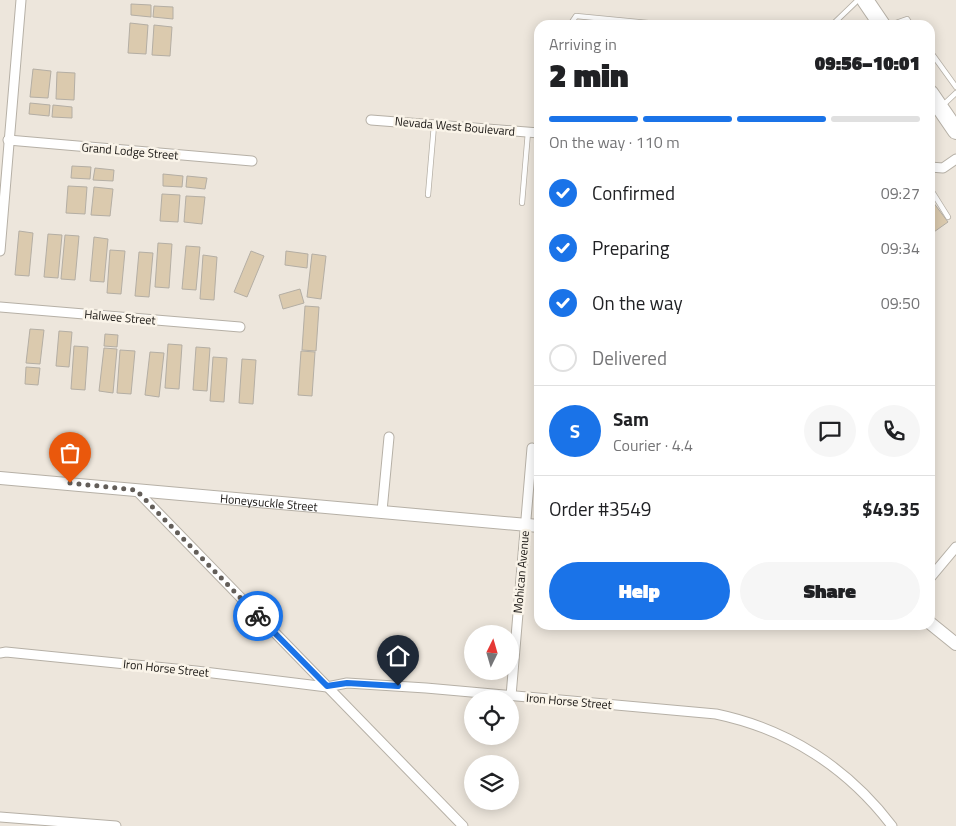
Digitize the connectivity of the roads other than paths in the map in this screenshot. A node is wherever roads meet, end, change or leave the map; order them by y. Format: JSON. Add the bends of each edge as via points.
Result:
{"nodes":[{"id":1,"x":21,"y":0,"type":"edge"},
{"id":2,"x":858,"y":0,"type":"edge"},
{"id":3,"x":865,"y":0,"type":"edge"},
{"id":4,"x":573,"y":20,"type":"edge"},
{"id":5,"x":617,"y":20,"type":"edge"},
{"id":6,"x":837,"y":20,"type":"edge"},
{"id":7,"x":879,"y":20,"type":"edge"},
{"id":8,"x":935,"y":58,"type":"edge"},
{"id":9,"x":956,"y":87,"type":"edge"},
{"id":10,"x":956,"y":93,"type":"edge"},
{"id":11,"x":935,"y":101,"type":"edge"},
{"id":12,"x":940,"y":108,"type":"junction"},
{"id":13,"x":372,"y":120,"type":"dead end"},
{"id":14,"x":434,"y":124,"type":"junction"},
{"id":15,"x":956,"y":131,"type":"edge"},
{"id":16,"x":528,"y":132,"type":"junction"},
{"id":17,"x":534,"y":133,"type":"edge"},
{"id":18,"x":8,"y":140,"type":"junction"},
{"id":19,"x":956,"y":159,"type":"edge"},
{"id":20,"x":252,"y":161,"type":"dead end"},
{"id":21,"x":935,"y":167,"type":"edge"},
{"id":22,"x":428,"y":195,"type":"dead end"},
{"id":23,"x":935,"y":198,"type":"edge"},
{"id":24,"x":522,"y":203,"type":"dead end"},
{"id":25,"x":948,"y":217,"type":"dead end"},
{"id":26,"x":0,"y":251,"type":"edge"},
{"id":27,"x":0,"y":307,"type":"edge"},
{"id":28,"x":240,"y":327,"type":"dead end"},
{"id":29,"x":389,"y":437,"type":"dead end"},
{"id":30,"x":532,"y":448,"type":"dead end"},
{"id":31,"x":0,"y":478,"type":"edge"},
{"id":32,"x":136,"y":490,"type":"junction"},
{"id":33,"x":382,"y":511,"type":"junction"},
{"id":34,"x":526,"y":524,"type":"junction"},
{"id":35,"x":534,"y":525,"type":"edge"},
{"id":36,"x":956,"y":547,"type":"edge"},
{"id":37,"x":935,"y":572,"type":"edge"},
{"id":38,"x":935,"y":627,"type":"edge"},
{"id":39,"x":956,"y":644,"type":"edge"},
{"id":40,"x":0,"y":653,"type":"edge"},
{"id":41,"x":327,"y":686,"type":"junction"},
{"id":42,"x":512,"y":690,"type":"edge"},
{"id":43,"x":464,"y":692,"type":"edge"},
{"id":44,"x":519,"y":697,"type":"edge"},
{"id":45,"x":0,"y":816,"type":"edge"},
{"id":46,"x":116,"y":826,"type":"edge"},
{"id":47,"x":463,"y":826,"type":"edge"},
{"id":48,"x":892,"y":826,"type":"edge"}],
"edges":[{"from":1,"to":18,"type":"street"},
{"from":2,"to":6,"type":"lane"},
{"from":3,"to":7,"type":"highway"},
{"from":4,"to":5,"type":"lane","via":[[576,16]]},
{"from":8,"to":9,"type":"lane"},
{"from":10,"to":12,"type":"lane"},
{"from":11,"to":12,"type":"highway"},
{"from":12,"to":15,"type":"highway"},
{"from":13,"to":14,"type":"street","name":"Nevada West Boulevard"},
{"from":14,"to":16,"type":"street","name":"Nevada West Boulevard"},
{"from":14,"to":22,"type":"lane"},
{"from":16,"to":17,"type":"street","name":"Nevada West Boulevard"},
{"from":16,"to":24,"type":"lane"},
{"from":18,"to":20,"type":"street","name":"Grand Lodge Street"},
{"from":18,"to":26,"type":"street"},
{"from":19,"to":21,"type":"street","via":[[943,168]]},
{"from":23,"to":25,"type":"lane"},
{"from":27,"to":28,"type":"street","name":"Halwee Street"},
{"from":29,"to":33,"type":"street"},
{"from":30,"to":34,"type":"street","name":"Mohican Avenue"},
{"from":31,"to":32,"type":"street","name":"Honeysuckle Street"},
{"from":32,"to":33,"type":"street","name":"Honeysuckle Street"},
{"from":32,"to":41,"type":"street"},
{"from":33,"to":34,"type":"street","name":"Honeysuckle Street"},
{"from":34,"to":35,"type":"street","name":"Honeysuckle Street"},
{"from":34,"to":42,"type":"street","name":"Mohican Avenue"},
{"from":36,"to":37,"type":"street"},
{"from":38,"to":39,"type":"street"},
{"from":40,"to":41,"type":"street","name":"Iron Horse Street"},
{"from":41,"to":43,"type":"street","name":"Iron Horse Street","via":[[347,683]]},
{"from":41,"to":47,"type":"street"},
{"from":44,"to":48,"type":"street","name":"Iron Horse Street","via":[[716,714],[743,720],[775,732],[812,752],[846,776]]},
{"from":45,"to":46,"type":"street"}]}
